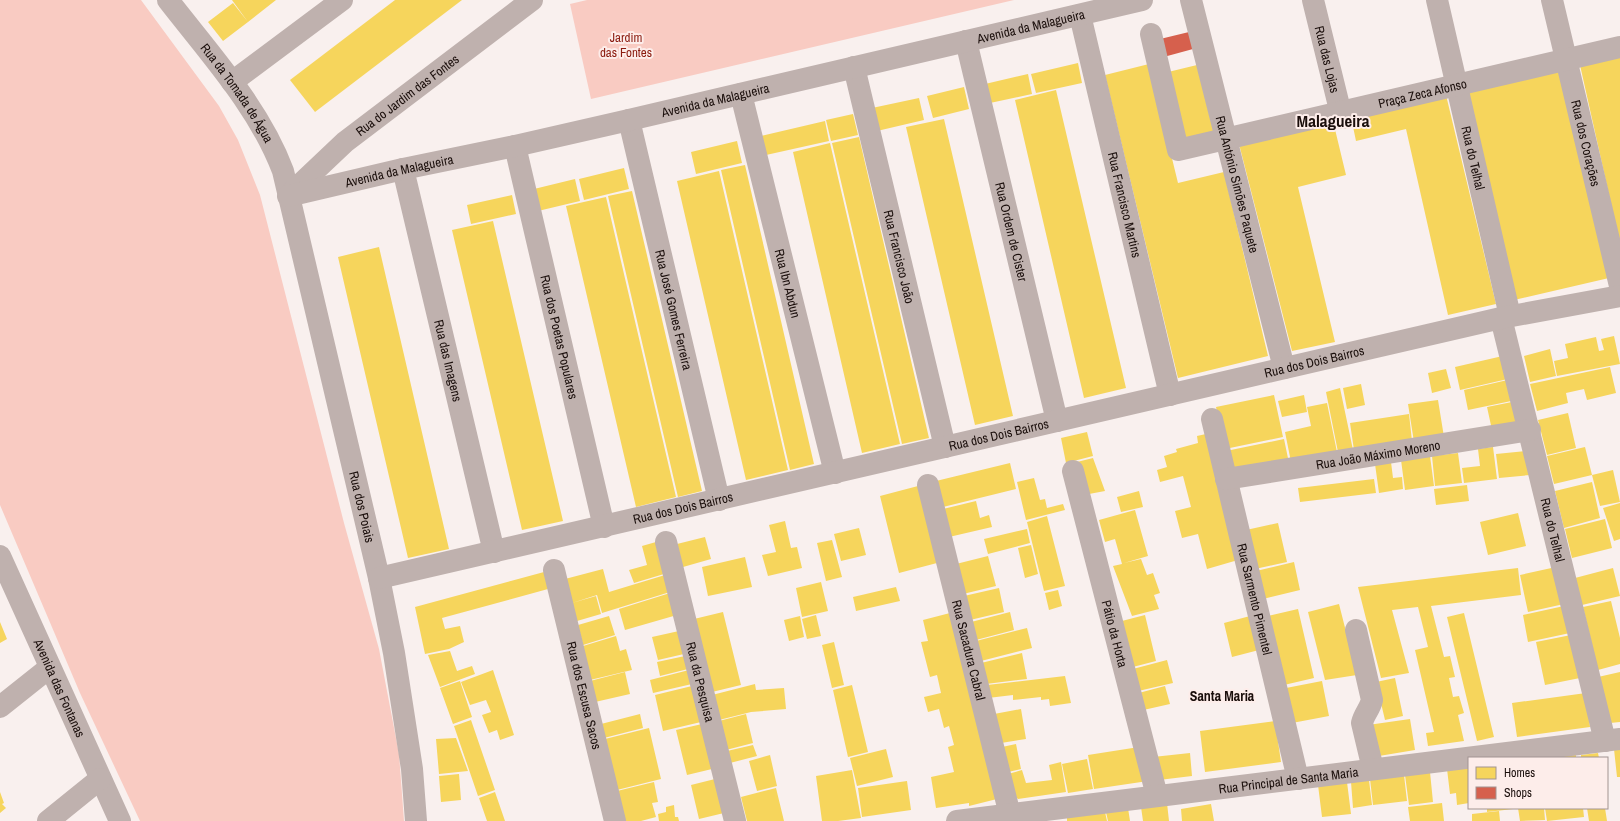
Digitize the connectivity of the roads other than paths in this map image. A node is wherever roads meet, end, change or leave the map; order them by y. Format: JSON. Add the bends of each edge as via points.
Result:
{"nodes":[{"id":1,"x":168,"y":0,"type":"edge"},
{"id":2,"x":342,"y":0,"type":"edge"},
{"id":3,"x":532,"y":0,"type":"edge"},
{"id":4,"x":1142,"y":0,"type":"edge"},
{"id":5,"x":1191,"y":0,"type":"edge"},
{"id":6,"x":1313,"y":0,"type":"edge"},
{"id":7,"x":1438,"y":0,"type":"edge"},
{"id":8,"x":1552,"y":0,"type":"edge"},
{"id":9,"x":1080,"y":15,"type":"junction"},
{"id":10,"x":1151,"y":34,"type":"dead end"},
{"id":11,"x":966,"y":41,"type":"junction"},
{"id":12,"x":1620,"y":47,"type":"edge"},
{"id":13,"x":1566,"y":60,"type":"junction"},
{"id":14,"x":854,"y":67,"type":"junction"},
{"id":15,"x":232,"y":82,"type":"junction"},
{"id":16,"x":1456,"y":85,"type":"junction"},
{"id":17,"x":741,"y":94,"type":"junction"},
{"id":18,"x":1341,"y":115,"type":"junction"},
{"id":19,"x":629,"y":120,"type":"junction"},
{"id":20,"x":1226,"y":139,"type":"junction"},
{"id":21,"x":515,"y":146,"type":"junction"},
{"id":22,"x":403,"y":169,"type":"junction"},
{"id":23,"x":288,"y":196,"type":"junction"},
{"id":24,"x":1620,"y":286,"type":"edge"},
{"id":25,"x":1620,"y":296,"type":"edge"},
{"id":26,"x":1506,"y":317,"type":"junction"},
{"id":27,"x":1284,"y":368,"type":"junction"},
{"id":28,"x":1170,"y":395,"type":"junction"},
{"id":29,"x":1212,"y":419,"type":"dead end"},
{"id":30,"x":1057,"y":421,"type":"junction"},
{"id":31,"x":1530,"y":430,"type":"junction"},
{"id":32,"x":945,"y":447,"type":"junction"},
{"id":33,"x":1073,"y":471,"type":"dead end"},
{"id":34,"x":835,"y":473,"type":"junction"},
{"id":35,"x":1226,"y":479,"type":"junction"},
{"id":36,"x":928,"y":485,"type":"dead end"},
{"id":37,"x":719,"y":500,"type":"junction"},
{"id":38,"x":604,"y":526,"type":"junction"},
{"id":39,"x":666,"y":542,"type":"dead end"},
{"id":40,"x":494,"y":552,"type":"junction"},
{"id":41,"x":0,"y":556,"type":"edge"},
{"id":42,"x":554,"y":570,"type":"dead end"},
{"id":43,"x":379,"y":578,"type":"junction"},
{"id":44,"x":1356,"y":630,"type":"dead end"},
{"id":45,"x":49,"y":668,"type":"junction"},
{"id":46,"x":0,"y":707,"type":"edge"},
{"id":47,"x":1612,"y":740,"type":"edge"},
{"id":48,"x":1468,"y":757,"type":"edge"},
{"id":49,"x":1472,"y":757,"type":"edge"},
{"id":50,"x":1373,"y":769,"type":"junction"},
{"id":51,"x":100,"y":779,"type":"junction"},
{"id":52,"x":1298,"y":779,"type":"junction"},
{"id":53,"x":1157,"y":796,"type":"junction"},
{"id":54,"x":1010,"y":815,"type":"junction"},
{"id":55,"x":1056,"y":815,"type":"edge"},
{"id":56,"x":48,"y":821,"type":"edge"},
{"id":57,"x":120,"y":821,"type":"edge"},
{"id":58,"x":416,"y":821,"type":"edge"},
{"id":59,"x":615,"y":821,"type":"edge"},
{"id":60,"x":735,"y":821,"type":"edge"},
{"id":61,"x":958,"y":821,"type":"edge"}],
"edges":[{"from":1,"to":15,"type":"street","name":"Rua da Tomada de Água"},
{"from":2,"to":15,"type":"street"},
{"from":3,"to":23,"type":"street","name":"Rua do Jardim das Fontes","via":[[345,142]]},
{"from":4,"to":9,"type":"street","name":"Avenida da Malagueira"},
{"from":5,"to":20,"type":"street","name":"Rua António Simões Paquete"},
{"from":6,"to":18,"type":"street","name":"Rua das Lojas"},
{"from":7,"to":16,"type":"street","name":"Rua do Telhal"},
{"from":8,"to":13,"type":"street","name":"Rua dos Corações"},
{"from":9,"to":11,"type":"street","name":"Avenida da Malagueira"},
{"from":9,"to":28,"type":"street","name":"Rua Francisco Martins"},
{"from":10,"to":20,"type":"street","name":"Praça Zeca Afonso","via":[[1178,150]]},
{"from":11,"to":14,"type":"street","name":"Avenida da Malagueira"},
{"from":11,"to":30,"type":"street","name":"Rua Ordem de Cister"},
{"from":12,"to":13,"type":"street","name":"Praça Zeca Afonso"},
{"from":13,"to":16,"type":"street","name":"Praça Zeca Afonso"},
{"from":13,"to":24,"type":"street","name":"Rua dos Corações"},
{"from":14,"to":17,"type":"street","name":"Avenida da Malagueira"},
{"from":14,"to":32,"type":"street","name":"Rua Francisco João"},
{"from":15,"to":23,"type":"street","name":"Rua da Tomada de Água","via":[[275,151],[283,171]]},
{"from":16,"to":18,"type":"street","name":"Praça Zeca Afonso"},
{"from":16,"to":26,"type":"street","name":"Rua do Telhal"},
{"from":17,"to":19,"type":"street","name":"Avenida da Malagueira"},
{"from":17,"to":34,"type":"street","name":"Rua Ibn Abdun"},
{"from":18,"to":20,"type":"street","name":"Praça Zeca Afonso"},
{"from":19,"to":21,"type":"street","name":"Avenida da Malagueira"},
{"from":19,"to":37,"type":"street","name":"Rua José Gomes Ferreira"},
{"from":20,"to":27,"type":"street","name":"Rua António Simões Paquete"},
{"from":21,"to":22,"type":"street","name":"Avenida da Malagueira"},
{"from":21,"to":38,"type":"street","name":"Rua dos Poetas Populares"},
{"from":22,"to":23,"type":"street","name":"Avenida da Malagueira"},
{"from":22,"to":40,"type":"street","name":"Rua das Imagens"},
{"from":23,"to":43,"type":"street","name":"Rua dos Poiais"},
{"from":25,"to":26,"type":"street","name":"Rua dos Dois Bairros"},
{"from":26,"to":27,"type":"street","name":"Rua dos Dois Bairros"},
{"from":26,"to":31,"type":"street","name":"Rua do Telhal"},
{"from":27,"to":28,"type":"street","name":"Rua dos Dois Bairros"},
{"from":28,"to":30,"type":"street","name":"Rua dos Dois Bairros"},
{"from":29,"to":35,"type":"street","name":"Rua Sarmento Pimentel"},
{"from":30,"to":32,"type":"street","name":"Rua dos Dois Bairros"},
{"from":31,"to":35,"type":"street","name":"Rua João Máximo Moreno"},
{"from":31,"to":47,"type":"street","name":"Rua do Telhal"},
{"from":32,"to":34,"type":"street","name":"Rua dos Dois Bairros"},
{"from":33,"to":53,"type":"street","name":"Pátio da Horta"},
{"from":34,"to":37,"type":"street","name":"Rua dos Dois Bairros"},
{"from":35,"to":52,"type":"street","name":"Rua Sarmento Pimentel"},
{"from":36,"to":54,"type":"street","name":"Rua Sacadura Cabral"},
{"from":37,"to":38,"type":"street","name":"Rua dos Dois Bairros"},
{"from":38,"to":40,"type":"street","name":"Rua dos Dois Bairros"},
{"from":39,"to":60,"type":"street","name":"Rua da Pesquisa"},
{"from":40,"to":43,"type":"street","name":"Rua dos Dois Bairros"},
{"from":41,"to":45,"type":"street","name":"Avenida das Fontanas"},
{"from":42,"to":59,"type":"street","name":"Rua dos Escusa Sacos"},
{"from":43,"to":58,"type":"street","name":"Rua dos Poiais","via":[[397,668],[412,769]]},
{"from":44,"to":50,"type":"street","via":[[1372,700],[1362,723]]},
{"from":45,"to":46,"type":"street"},
{"from":45,"to":51,"type":"street","name":"Avenida das Fontanas"},
{"from":47,"to":49,"type":"street","name":"Rua Principal de Santa Maria"},
{"from":48,"to":50,"type":"street","name":"Rua Principal de Santa Maria"},
{"from":50,"to":52,"type":"street","name":"Rua Principal de Santa Maria"},
{"from":51,"to":56,"type":"street"},
{"from":51,"to":57,"type":"street","name":"Avenida das Fontanas"},
{"from":52,"to":53,"type":"street","name":"Rua Principal de Santa Maria"},
{"from":53,"to":55,"type":"street","name":"Rua Principal de Santa Maria"},
{"from":54,"to":55,"type":"street","name":"Rua Principal de Santa Maria"},
{"from":54,"to":61,"type":"street","name":"Rua Principal de Santa Maria"}]}
